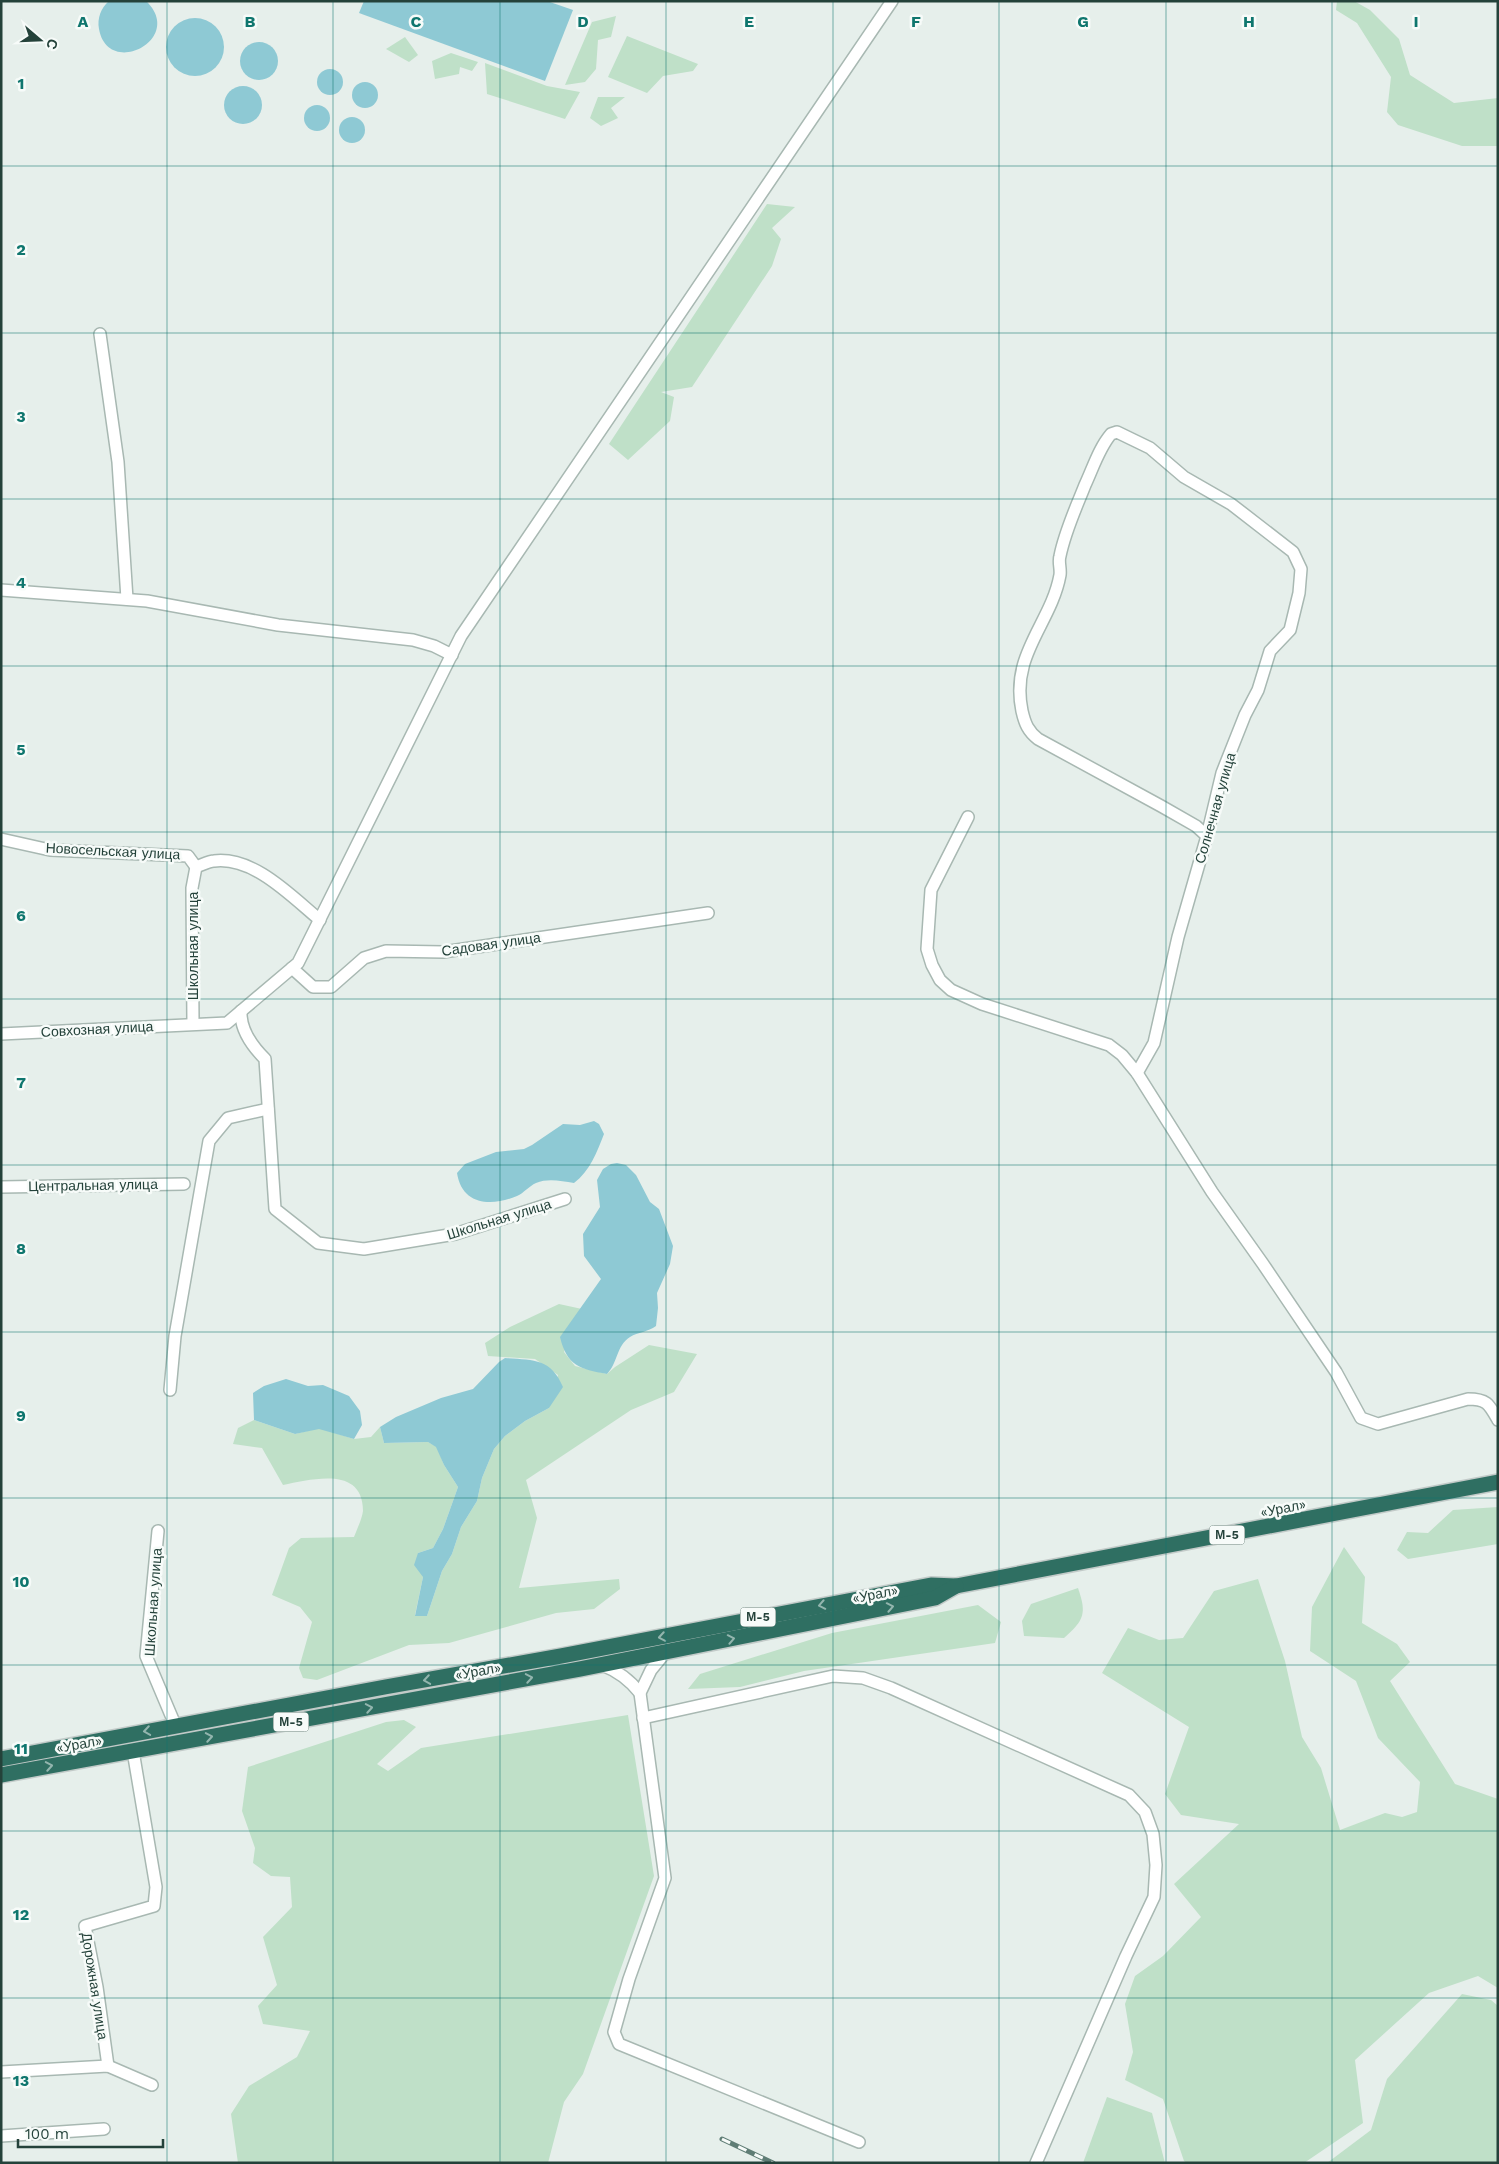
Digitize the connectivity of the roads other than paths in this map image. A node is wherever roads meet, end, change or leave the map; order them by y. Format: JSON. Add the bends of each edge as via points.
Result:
{"nodes":[{"id":1,"x":892,"y":1,"type":"edge"},
{"id":2,"x":100,"y":334,"type":"dead end"},
{"id":3,"x":1,"y":590,"type":"edge"},
{"id":4,"x":127,"y":599,"type":"junction"},
{"id":5,"x":452,"y":655,"type":"junction"},
{"id":6,"x":968,"y":817,"type":"dead end"},
{"id":7,"x":1207,"y":836,"type":"junction"},
{"id":8,"x":1,"y":838,"type":"edge"},
{"id":9,"x":196,"y":867,"type":"junction"},
{"id":10,"x":708,"y":913,"type":"dead end"},
{"id":11,"x":320,"y":920,"type":"junction"},
{"id":12,"x":292,"y":968,"type":"junction"},
{"id":13,"x":241,"y":1010,"type":"junction"},
{"id":14,"x":193,"y":1024,"type":"junction"},
{"id":15,"x":1,"y":1034,"type":"edge"},
{"id":16,"x":1137,"y":1073,"type":"junction"},
{"id":17,"x":268,"y":1109,"type":"junction"},
{"id":18,"x":184,"y":1184,"type":"dead end"},
{"id":19,"x":1,"y":1187,"type":"edge"},
{"id":20,"x":565,"y":1199,"type":"dead end"},
{"id":21,"x":170,"y":1390,"type":"dead end"},
{"id":22,"x":1498,"y":1420,"type":"edge"},
{"id":23,"x":1498,"y":1482,"type":"edge"},
{"id":24,"x":158,"y":1531,"type":"dead end"},
{"id":25,"x":956,"y":1586,"type":"junction"},
{"id":26,"x":665,"y":1653,"type":"junction"},
{"id":27,"x":602,"y":1665,"type":"junction"},
{"id":28,"x":640,"y":1693,"type":"junction"},
{"id":29,"x":643,"y":1718,"type":"junction"},
{"id":30,"x":176,"y":1727,"type":"junction"},
{"id":31,"x":133,"y":1751,"type":"junction"},
{"id":32,"x":1,"y":1759,"type":"edge"},
{"id":33,"x":1,"y":1775,"type":"edge"},
{"id":34,"x":108,"y":2066,"type":"junction"},
{"id":35,"x":1,"y":2072,"type":"edge"},
{"id":36,"x":152,"y":2085,"type":"dead end"},
{"id":37,"x":104,"y":2129,"type":"dead end"},
{"id":38,"x":1,"y":2136,"type":"edge"},
{"id":39,"x":859,"y":2142,"type":"dead end"},
{"id":40,"x":1036,"y":2163,"type":"edge"}],
"edges":[{"from":1,"to":5,"type":"street","name":"Совхозная улица","via":[[461,636]]},
{"from":2,"to":4,"type":"street","via":[[118,462]]},
{"from":3,"to":4,"type":"street"},
{"from":4,"to":5,"type":"street","via":[[278,625],[412,640]]},
{"from":5,"to":11,"type":"street","name":"Совхозная улица"},
{"from":6,"to":16,"type":"street","via":[[931,890],[927,949],[940,980],[951,990],[982,1004],[1109,1045]]},
{"from":7,"to":7,"type":"street","name":"Солнечная улица","via":[[1222,773],[1258,690],[1270,651],[1290,630],[1301,569],[1293,552],[1231,504],[1184,477],[1150,448],[1117,432],[1111,434],[1101,449],[1066,530],[1059,559],[1058,582],[1025,656],[1019,696],[1025,723],[1029,732],[1038,739],[1189,822]]},
{"from":7,"to":16,"type":"street","name":"Солнечная улица","via":[[1178,937],[1154,1043]]},
{"from":8,"to":9,"type":"street","name":"Новосельская улица","via":[[50,850],[188,856]]},
{"from":9,"to":11,"type":"street","name":"Новосельская улица","via":[[214,860],[259,871]]},
{"from":9,"to":14,"type":"street","name":"Школьная улица","via":[[192,888]]},
{"from":10,"to":12,"type":"street","name":"Садовая улица","via":[[443,952],[386,951],[364,958],[331,987],[313,987]]},
{"from":11,"to":12,"type":"street","name":"Совхозная улица","via":[[298,963]]},
{"from":12,"to":13,"type":"street","name":"Совхозная улица"},
{"from":13,"to":14,"type":"street","name":"Совхозная улица","via":[[227,1022]]},
{"from":13,"to":17,"type":"street","name":"Школьная улица","via":[[250,1044],[265,1060]]},
{"from":14,"to":15,"type":"street","name":"Совхозная улица"},
{"from":16,"to":22,"type":"street","via":[[1212,1192],[1326,1356],[1361,1418],[1378,1424],[1479,1399],[1489,1404]]},
{"from":17,"to":20,"type":"street","name":"Школьная улица","via":[[275,1210],[318,1242],[364,1249],[455,1234]]},
{"from":17,"to":21,"type":"street","via":[[228,1118],[209,1141],[175,1336]]},
{"from":18,"to":19,"type":"street","name":"Центральная улица"},
{"from":23,"to":25,"type":"highway","name":"«Урал»","number":"М-5"},
{"from":24,"to":30,"type":"street","name":"Школьная улица","via":[[146,1656]]},
{"from":26,"to":25,"type":"highway","name":"«Урал»","number":"М-5","one_way":true,"via":[[935,1598]]},
{"from":25,"to":30,"type":"highway","name":"«Урал»","number":"М-5","one_way":true,"via":[[931,1585]]},
{"from":26,"to":27,"type":"highway","name":"«Урал»","number":"М-5"},
{"from":26,"to":28,"type":"street","via":[[651,1670]]},
{"from":27,"to":28,"type":"street","via":[[617,1671]]},
{"from":31,"to":27,"type":"highway","name":"«Урал»","number":"М-5","one_way":true},
{"from":28,"to":29,"type":"street"},
{"from":29,"to":39,"type":"street","via":[[665,1878],[614,2032],[619,2044]]},
{"from":29,"to":40,"type":"street","via":[[833,1676],[863,1678],[1128,1796],[1145,1812],[1153,1834],[1156,1865],[1154,1897]]},
{"from":30,"to":32,"type":"highway","name":"«Урал»","number":"М-5","one_way":true},
{"from":33,"to":31,"type":"highway","name":"«Урал»","number":"М-5","one_way":true},
{"from":31,"to":34,"type":"street","name":"Дорожная улица","via":[[156,1887],[154,1906],[85,1926]]},
{"from":34,"to":35,"type":"street"},
{"from":34,"to":36,"type":"street"},
{"from":37,"to":38,"type":"street"}]}
